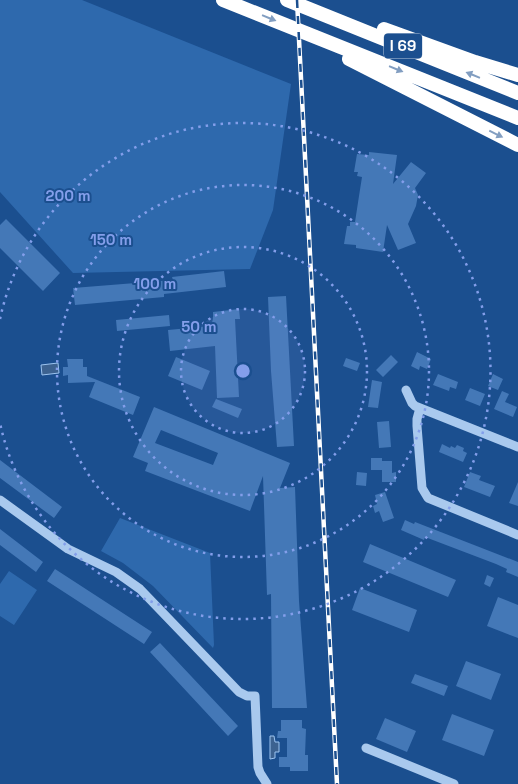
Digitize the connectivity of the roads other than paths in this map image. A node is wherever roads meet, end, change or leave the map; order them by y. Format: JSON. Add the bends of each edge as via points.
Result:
{"nodes":[{"id":1,"x":223,"y":0,"type":"edge"},
{"id":2,"x":287,"y":0,"type":"edge"},
{"id":3,"x":308,"y":0,"type":"edge"},
{"id":4,"x":318,"y":38,"type":"junction"},
{"id":5,"x":518,"y":75,"type":"edge"},
{"id":6,"x":518,"y":93,"type":"edge"},
{"id":7,"x":518,"y":118,"type":"edge"},
{"id":8,"x":518,"y":145,"type":"edge"},
{"id":9,"x":406,"y":390,"type":"dead end"},
{"id":10,"x":420,"y":408,"type":"junction"},
{"id":11,"x":518,"y":447,"type":"edge"},
{"id":12,"x":0,"y":500,"type":"edge"},
{"id":13,"x":518,"y":535,"type":"edge"},
{"id":14,"x":366,"y":748,"type":"dead end"},
{"id":15,"x":267,"y":784,"type":"edge"},
{"id":16,"x":454,"y":784,"type":"edge"}],
"edges":[{"from":1,"to":4,"type":"highway","number":"I 69","one_way":true},
{"from":6,"to":2,"type":"highway","number":"I 69","one_way":true},
{"from":3,"to":5,"type":"highway"},
{"from":4,"to":7,"type":"highway","number":"I 69","one_way":true},
{"from":4,"to":8,"type":"highway","one_way":true,"via":[[351,60]]},
{"from":9,"to":10,"type":"street","via":[[412,403]]},
{"from":10,"to":11,"type":"street"},
{"from":10,"to":13,"type":"street","via":[[417,419],[422,488],[428,498]]},
{"from":12,"to":15,"type":"street","via":[[68,549],[128,579],[239,692],[254,696],[258,767]]},
{"from":14,"to":16,"type":"street"}]}
